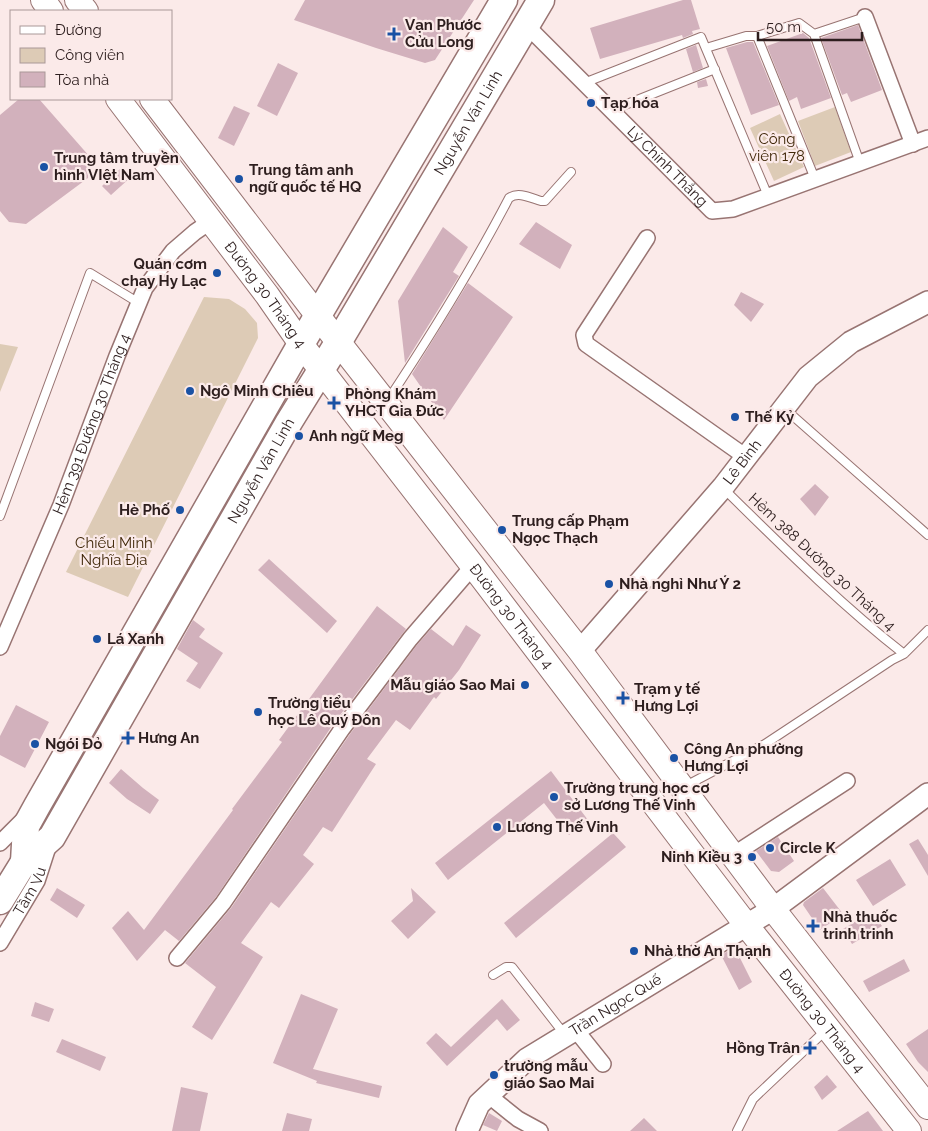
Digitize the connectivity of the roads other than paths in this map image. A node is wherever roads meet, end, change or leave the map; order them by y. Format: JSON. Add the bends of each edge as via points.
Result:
{"nodes":[{"id":1,"x":77,"y":0,"type":"edge"},
{"id":2,"x":504,"y":0,"type":"edge"},
{"id":3,"x":541,"y":0,"type":"edge"},
{"id":4,"x":85,"y":10,"type":"edge"},
{"id":5,"x":865,"y":17,"type":"joint"},
{"id":6,"x":526,"y":24,"type":"junction"},
{"id":7,"x":814,"y":34,"type":"junction"},
{"id":8,"x":757,"y":36,"type":"junction"},
{"id":9,"x":706,"y":48,"type":"junction"},
{"id":10,"x":715,"y":69,"type":"junction"},
{"id":11,"x":584,"y":83,"type":"junction"},
{"id":12,"x":119,"y":100,"type":"edge"},
{"id":13,"x":153,"y":100,"type":"edge"},
{"id":14,"x":612,"y":110,"type":"junction"},
{"id":15,"x":928,"y":138,"type":"edge"},
{"id":16,"x":913,"y":144,"type":"junction"},
{"id":17,"x":860,"y":163,"type":"junction"},
{"id":18,"x":571,"y":172,"type":"dead end"},
{"id":19,"x":815,"y":180,"type":"junction"},
{"id":20,"x":768,"y":196,"type":"junction"},
{"id":21,"x":210,"y":221,"type":"junction"},
{"id":22,"x":647,"y":238,"type":"dead end"},
{"id":23,"x":928,"y":302,"type":"edge"},
{"id":24,"x":139,"y":303,"type":"junction"},
{"id":25,"x":318,"y":316,"type":"junction"},
{"id":26,"x":338,"y":342,"type":"junction"},
{"id":27,"x":301,"y":344,"type":"junction"},
{"id":28,"x":321,"y":370,"type":"junction"},
{"id":29,"x":386,"y":402,"type":"junction"},
{"id":30,"x":784,"y":408,"type":"junction"},
{"id":31,"x":746,"y":457,"type":"junction"},
{"id":32,"x":723,"y":487,"type":"junction"},
{"id":33,"x":0,"y":516,"type":"edge"},
{"id":34,"x":928,"y":535,"type":"edge"},
{"id":35,"x":473,"y":566,"type":"junction"},
{"id":36,"x":928,"y":630,"type":"edge"},
{"id":37,"x":0,"y":648,"type":"edge"},
{"id":38,"x":580,"y":652,"type":"junction"},
{"id":39,"x":904,"y":654,"type":"junction"},
{"id":40,"x":847,"y":781,"type":"dead end"},
{"id":41,"x":684,"y":791,"type":"junction"},
{"id":42,"x":928,"y":794,"type":"edge"},
{"id":43,"x":37,"y":806,"type":"junction"},
{"id":44,"x":52,"y":837,"type":"junction"},
{"id":45,"x":0,"y":843,"type":"edge"},
{"id":46,"x":733,"y":855,"type":"junction"},
{"id":47,"x":24,"y":862,"type":"junction"},
{"id":48,"x":4,"y":894,"type":"edge"},
{"id":49,"x":773,"y":909,"type":"junction"},
{"id":50,"x":747,"y":926,"type":"junction"},
{"id":51,"x":0,"y":943,"type":"edge"},
{"id":52,"x":176,"y":958,"type":"dead end"},
{"id":53,"x":493,"y":975,"type":"dead end"},
{"id":54,"x":827,"y":1029,"type":"junction"},
{"id":55,"x":570,"y":1032,"type":"junction"},
{"id":56,"x":603,"y":1064,"type":"dead end"},
{"id":57,"x":488,"y":1095,"type":"junction"},
{"id":58,"x":928,"y":1107,"type":"edge"},
{"id":59,"x":467,"y":1131,"type":"edge"},
{"id":60,"x":540,"y":1131,"type":"edge"},
{"id":61,"x":737,"y":1131,"type":"edge"},
{"id":62,"x":909,"y":1131,"type":"edge"}],
"edges":[{"from":1,"to":4,"type":"main road"},
{"from":2,"to":25,"type":"highway","name":"Nguyễn Văn Linh"},
{"from":3,"to":6,"type":"highway","name":"Nguyễn Văn Linh"},
{"from":5,"to":7,"type":"lane"},
{"from":5,"to":16,"type":"street"},
{"from":6,"to":11,"type":"street","name":"Lý Chính Thắng"},
{"from":6,"to":26,"type":"highway","name":"Nguyễn Văn Linh"},
{"from":7,"to":8,"type":"lane","via":[[799,22]]},
{"from":7,"to":17,"type":"lane"},
{"from":8,"to":9,"type":"lane","via":[[746,36]]},
{"from":8,"to":19,"type":"lane"},
{"from":9,"to":10,"type":"lane"},
{"from":9,"to":11,"type":"lane","via":[[701,36]]},
{"from":10,"to":14,"type":"lane"},
{"from":10,"to":20,"type":"lane"},
{"from":11,"to":14,"type":"street","name":"Lý Chính Thắng"},
{"from":12,"to":21,"type":"main road","name":"Đường 30 Tháng 4"},
{"from":13,"to":25,"type":"main road","name":"Đường 30 Tháng 4"},
{"from":14,"to":20,"type":"street","name":"Lý Chính Thắng","via":[[712,211],[733,209]]},
{"from":15,"to":16,"type":"street","name":"Lý Chính Thắng"},
{"from":16,"to":17,"type":"street","name":"Lý Chính Thắng"},
{"from":17,"to":19,"type":"street","name":"Lý Chính Thắng"},
{"from":18,"to":29,"type":"lane","via":[[545,201],[518,194],[509,198],[416,358]]},
{"from":19,"to":20,"type":"street","name":"Lý Chính Thắng"},
{"from":21,"to":24,"type":"street","name":"Hẻm 391 Đường 30 Tháng 4","via":[[174,251],[145,288]]},
{"from":21,"to":27,"type":"main road","name":"Đường 30 Tháng 4"},
{"from":22,"to":31,"type":"street","via":[[584,335],[586,344]]},
{"from":23,"to":30,"type":"street","name":"Lê Bình","via":[[851,342],[808,376]]},
{"from":24,"to":33,"type":"lane","via":[[90,273]]},
{"from":24,"to":37,"type":"street","name":"Hẻm 391 Đường 30 Tháng 4","via":[[61,505]]},
{"from":25,"to":26,"type":"main road","name":"Đường 30 Tháng 4"},
{"from":25,"to":27,"type":"highway","name":"Nguyễn Văn Linh"},
{"from":26,"to":28,"type":"highway","name":"Nguyễn Văn Linh"},
{"from":26,"to":29,"type":"main road","name":"Đường 30 Tháng 4"},
{"from":27,"to":28,"type":"main road","name":"Đường 30 Tháng 4"},
{"from":27,"to":43,"type":"highway","name":"Nguyễn Văn Linh"},
{"from":28,"to":35,"type":"main road","name":"Đường 30 Tháng 4"},
{"from":28,"to":44,"type":"highway","name":"Nguyễn Văn Linh"},
{"from":29,"to":38,"type":"main road","name":"Đường 30 Tháng 4"},
{"from":30,"to":31,"type":"street","name":"Lê Bình"},
{"from":30,"to":34,"type":"lane"},
{"from":31,"to":32,"type":"street","name":"Lê Bình"},
{"from":32,"to":38,"type":"street","name":"Lê Bình"},
{"from":32,"to":39,"type":"lane","name":"Hẻm 388 Đường 30 Tháng 4","via":[[789,554],[864,623]]},
{"from":35,"to":50,"type":"main road","name":"Đường 30 Tháng 4"},
{"from":35,"to":52,"type":"street","via":[[399,654],[342,729],[223,903]]},
{"from":36,"to":39,"type":"lane"},
{"from":38,"to":41,"type":"main road","name":"Đường 30 Tháng 4"},
{"from":39,"to":41,"type":"lane","via":[[765,744],[691,784]]},
{"from":40,"to":46,"type":"street"},
{"from":41,"to":46,"type":"main road","name":"Đường 30 Tháng 4"},
{"from":42,"to":49,"type":"street","name":"Trần Ngọc Quế"},
{"from":43,"to":45,"type":"street"},
{"from":43,"to":47,"type":"highway","name":"Nguyễn Văn Linh","via":[[26,826]]},
{"from":44,"to":47,"type":"highway","name":"Nguyễn Văn Linh"},
{"from":44,"to":51,"type":"street","name":"Tầm Vu","via":[[37,881]]},
{"from":46,"to":49,"type":"main road","name":"Đường 30 Tháng 4"},
{"from":47,"to":48,"type":"highway","name":"Nguyễn Văn Linh"},
{"from":49,"to":50,"type":"street","name":"Trần Ngọc Quế"},
{"from":49,"to":58,"type":"main road","name":"Đường 30 Tháng 4"},
{"from":50,"to":54,"type":"main road","name":"Đường 30 Tháng 4"},
{"from":50,"to":55,"type":"street","name":"Trần Ngọc Quế"},
{"from":53,"to":55,"type":"lane","via":[[512,967]]},
{"from":54,"to":61,"type":"lane","via":[[753,1099]]},
{"from":54,"to":62,"type":"main road","name":"Đường 30 Tháng 4"},
{"from":55,"to":56,"type":"street"},
{"from":55,"to":57,"type":"street","name":"Trần Ngọc Quế","via":[[527,1058]]},
{"from":57,"to":59,"type":"street","name":"Trần Ngọc Quế","via":[[479,1104]]},
{"from":57,"to":60,"type":"street","via":[[518,1119]]}]}
